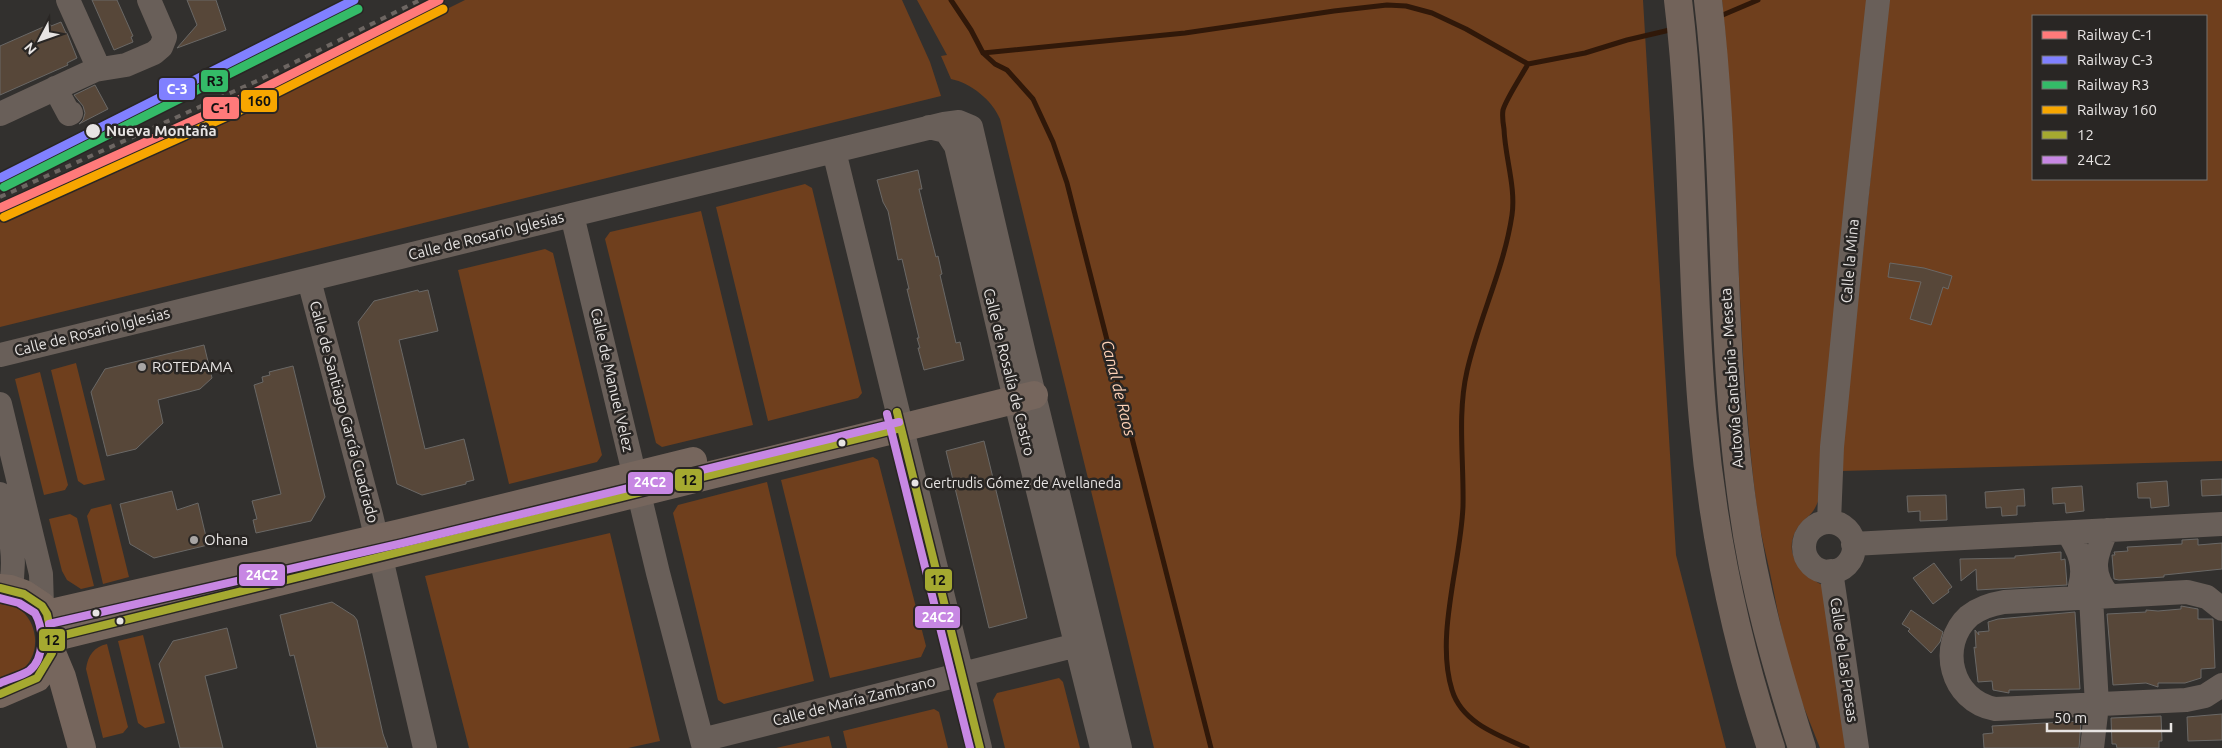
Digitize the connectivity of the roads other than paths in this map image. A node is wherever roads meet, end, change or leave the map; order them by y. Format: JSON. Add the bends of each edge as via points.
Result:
{"nodes":[{"id":1,"x":68,"y":0,"type":"edge"},
{"id":2,"x":149,"y":0,"type":"edge"},
{"id":3,"x":1678,"y":0,"type":"edge"},
{"id":4,"x":1708,"y":0,"type":"edge"},
{"id":5,"x":1878,"y":0,"type":"edge"},
{"id":6,"x":95,"y":60,"type":"dead end"},
{"id":7,"x":55,"y":88,"type":"junction"},
{"id":8,"x":70,"y":113,"type":"dead end"},
{"id":9,"x":0,"y":114,"type":"edge"},
{"id":10,"x":971,"y":126,"type":"joint"},
{"id":11,"x":929,"y":127,"type":"junction"},
{"id":12,"x":834,"y":151,"type":"junction"},
{"id":13,"x":572,"y":215,"type":"junction"},
{"id":14,"x":309,"y":280,"type":"junction"},
{"id":15,"x":0,"y":355,"type":"edge"},
{"id":16,"x":1023,"y":389,"type":"junction"},
{"id":17,"x":0,"y":404,"type":"edge"},
{"id":18,"x":899,"y":420,"type":"junction"},
{"id":19,"x":637,"y":484,"type":"junction"},
{"id":20,"x":0,"y":494,"type":"edge"},
{"id":21,"x":1829,"y":522,"type":"junction"},
{"id":22,"x":2222,"y":524,"type":"edge"},
{"id":23,"x":2107,"y":530,"type":"junction"},
{"id":24,"x":2068,"y":533,"type":"junction"},
{"id":25,"x":1853,"y":544,"type":"junction"},
{"id":26,"x":379,"y":548,"type":"junction"},
{"id":27,"x":1831,"y":571,"type":"junction"},
{"id":28,"x":5,"y":588,"type":"edge"},
{"id":29,"x":2091,"y":597,"type":"junction"},
{"id":30,"x":2222,"y":609,"type":"edge"},
{"id":31,"x":48,"y":628,"type":"junction"},
{"id":32,"x":1086,"y":643,"type":"junction"},
{"id":33,"x":961,"y":674,"type":"junction"},
{"id":34,"x":38,"y":678,"type":"junction"},
{"id":35,"x":2222,"y":685,"type":"edge"},
{"id":36,"x":0,"y":694,"type":"edge"},
{"id":37,"x":2097,"y":705,"type":"junction"},
{"id":38,"x":703,"y":744,"type":"edge"},
{"id":39,"x":66,"y":748,"type":"edge"},
{"id":40,"x":82,"y":748,"type":"edge"},
{"id":41,"x":425,"y":748,"type":"edge"},
{"id":42,"x":980,"y":748,"type":"edge"},
{"id":43,"x":1102,"y":748,"type":"edge"},
{"id":44,"x":1120,"y":748,"type":"edge"},
{"id":45,"x":1771,"y":748,"type":"edge"},
{"id":46,"x":1802,"y":748,"type":"edge"},
{"id":47,"x":1857,"y":748,"type":"edge"},
{"id":48,"x":2092,"y":748,"type":"edge"}],
"edges":[{"from":1,"to":6,"type":"street"},
{"from":2,"to":7,"type":"street","via":[[165,37],[158,50],[126,65],[95,70]]},
{"from":3,"to":45,"type":"highway","name":"Autovía Cantabria - Meseta","via":[[1688,128],[1700,378],[1711,494],[1736,625]]},
{"from":4,"to":46,"type":"highway","name":"Autovía Cantabria - Meseta","via":[[1730,384],[1743,509],[1767,633]]},
{"from":5,"to":21,"type":"street","name":"Calle la Mina","via":[[1832,447]]},
{"from":7,"to":8,"type":"street"},
{"from":7,"to":9,"type":"street"},
{"from":10,"to":11,"type":"street","name":"Calle de Rosario Iglesias","via":[[959,122]]},
{"from":10,"to":16,"type":"street","name":"Calle de Rosalía de Castro"},
{"from":11,"to":12,"type":"street","name":"Calle de Rosario Iglesias"},
{"from":11,"to":16,"type":"street","name":"Calle de Rosalía de Castro","via":[[946,131],[956,146]]},
{"from":12,"to":13,"type":"street","name":"Calle de Rosario Iglesias"},
{"from":12,"to":18,"type":"street"},
{"from":13,"to":14,"type":"street","name":"Calle de Rosario Iglesias"},
{"from":13,"to":19,"type":"street","name":"Calle de Manuel Velez"},
{"from":14,"to":15,"type":"street","name":"Calle de Rosario Iglesias"},
{"from":14,"to":26,"type":"street","name":"Calle de Santiago García Cuadrado"},
{"from":16,"to":18,"type":"main road"},
{"from":16,"to":32,"type":"street","name":"Calle de Rosalía de Castro"},
{"from":17,"to":31,"type":"street","via":[[41,574]]},
{"from":18,"to":19,"type":"main road"},
{"from":18,"to":33,"type":"street"},
{"from":19,"to":26,"type":"main road"},
{"from":19,"to":38,"type":"street","name":"Calle de Manuel Velez"},
{"from":20,"to":28,"type":"street","via":[[14,552],[14,572]]},
{"from":21,"to":25,"type":"street","via":[[1845,528]]},
{"from":21,"to":27,"type":"street","via":[[1811,529],[1806,536],[1804,551],[1818,570]]},
{"from":22,"to":23,"type":"street"},
{"from":23,"to":24,"type":"street"},
{"from":23,"to":29,"type":"street","via":[[2098,550],[2099,583]]},
{"from":24,"to":25,"type":"street"},
{"from":24,"to":29,"type":"street","via":[[2080,554],[2080,586]]},
{"from":25,"to":27,"type":"street","via":[[1848,563]]},
{"from":26,"to":31,"type":"main road"},
{"from":26,"to":41,"type":"street","name":"Calle de Santiago García Cuadrado"},
{"from":27,"to":47,"type":"street","name":"Calle de Las Presas"},
{"from":28,"to":31,"type":"main road","via":[[24,594]]},
{"from":29,"to":30,"type":"street","via":[[2187,592],[2207,597]]},
{"from":29,"to":37,"type":"street"},
{"from":29,"to":37,"type":"street","via":[[2004,602],[1985,607],[1964,622],[1956,638],[1952,658],[1954,675],[1962,691],[1988,708]]},
{"from":31,"to":34,"type":"main road"},
{"from":31,"to":40,"type":"main road"},
{"from":32,"to":33,"type":"street","name":"Calle de María Zambrano"},
{"from":32,"to":43,"type":"street","name":"Calle de Rosalía de Castro"},
{"from":32,"to":44,"type":"street","name":"Calle de Rosalía de Castro"},
{"from":33,"to":38,"type":"street","name":"Calle de María Zambrano"},
{"from":33,"to":42,"type":"street"},
{"from":34,"to":36,"type":"main road"},
{"from":34,"to":39,"type":"main road","via":[[50,694]]},
{"from":35,"to":37,"type":"street","via":[[2214,692],[2195,699]]},
{"from":37,"to":48,"type":"street"}]}
